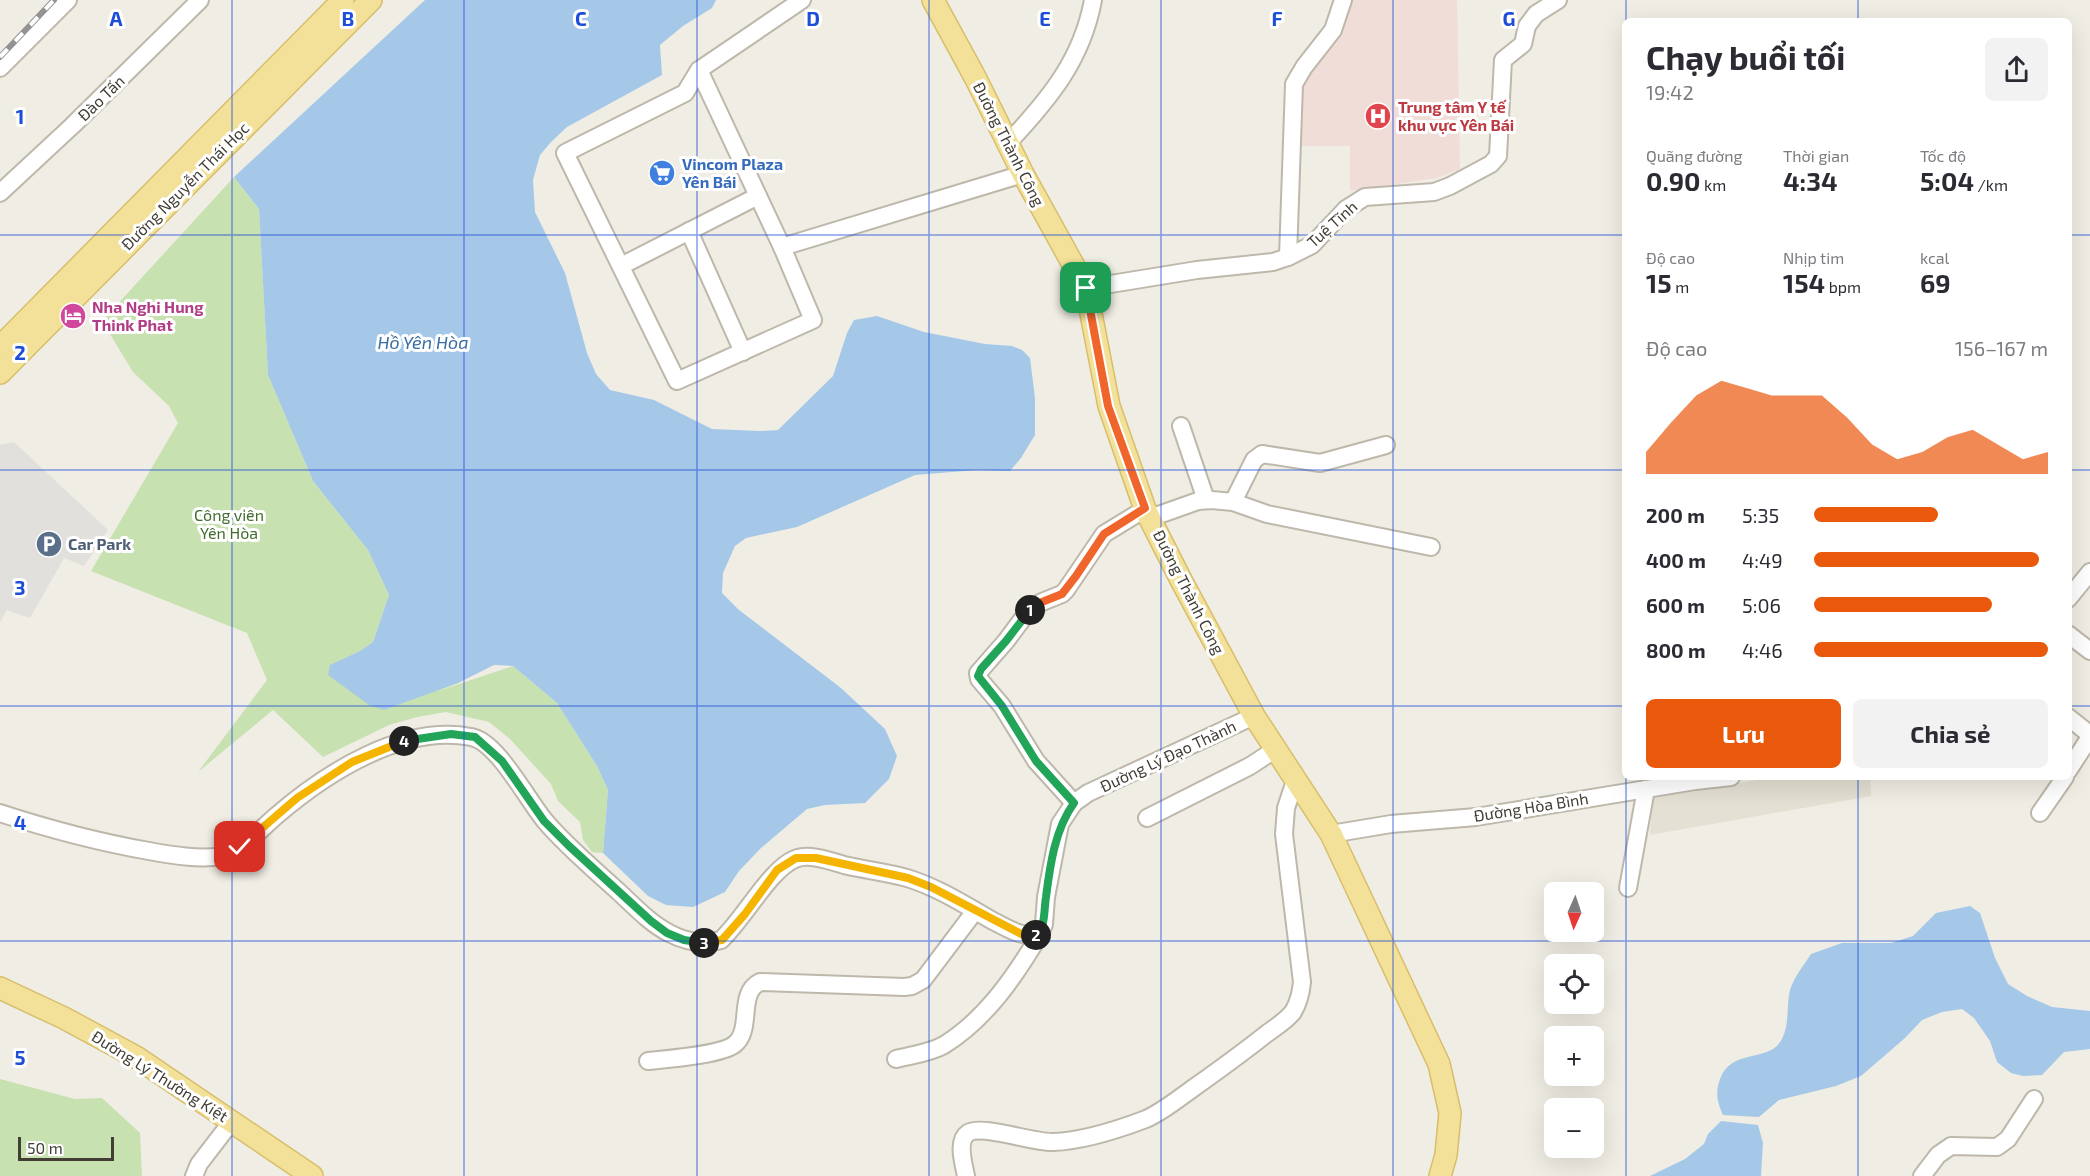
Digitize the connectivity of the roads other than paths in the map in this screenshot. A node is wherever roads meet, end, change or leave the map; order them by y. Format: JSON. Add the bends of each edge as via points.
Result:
{"nodes":[{"id":1,"x":68,"y":0,"type":"edge"},
{"id":2,"x":200,"y":0,"type":"edge"},
{"id":3,"x":343,"y":0,"type":"edge"},
{"id":4,"x":371,"y":0,"type":"edge"},
{"id":5,"x":802,"y":0,"type":"edge"},
{"id":6,"x":933,"y":0,"type":"edge"},
{"id":7,"x":1093,"y":0,"type":"edge"},
{"id":8,"x":1343,"y":0,"type":"edge"},
{"id":9,"x":1558,"y":0,"type":"edge"},
{"id":10,"x":0,"y":68,"type":"edge"},
{"id":11,"x":699,"y":70,"type":"junction"},
{"id":12,"x":1009,"y":142,"type":"junction"},
{"id":13,"x":22,"y":171,"type":"junction"},
{"id":14,"x":0,"y":173,"type":"edge"},
{"id":15,"x":1023,"y":174,"type":"junction"},
{"id":16,"x":0,"y":193,"type":"edge"},
{"id":17,"x":758,"y":196,"type":"junction"},
{"id":18,"x":689,"y":231,"type":"junction"},
{"id":19,"x":782,"y":247,"type":"junction"},
{"id":20,"x":1288,"y":257,"type":"junction"},
{"id":21,"x":621,"y":266,"type":"junction"},
{"id":22,"x":1086,"y":288,"type":"junction"},
{"id":23,"x":0,"y":346,"type":"edge"},
{"id":24,"x":743,"y":352,"type":"junction"},
{"id":25,"x":0,"y":373,"type":"edge"},
{"id":26,"x":1181,"y":426,"type":"dead end"},
{"id":27,"x":1386,"y":446,"type":"dead end"},
{"id":28,"x":1206,"y":500,"type":"junction"},
{"id":29,"x":1233,"y":502,"type":"junction"},
{"id":30,"x":1147,"y":513,"type":"junction"},
{"id":31,"x":1431,"y":548,"type":"dead end"},
{"id":32,"x":2090,"y":572,"type":"edge"},
{"id":33,"x":2072,"y":594,"type":"edge"},
{"id":34,"x":2072,"y":637,"type":"edge"},
{"id":35,"x":2090,"y":651,"type":"edge"},
{"id":36,"x":1254,"y":716,"type":"junction"},
{"id":37,"x":2072,"y":720,"type":"edge"},
{"id":38,"x":1276,"y":749,"type":"junction"},
{"id":39,"x":2072,"y":765,"type":"edge"},
{"id":40,"x":1296,"y":778,"type":"junction"},
{"id":41,"x":1710,"y":780,"type":"edge"},
{"id":42,"x":2063,"y":780,"type":"edge"},
{"id":43,"x":1646,"y":789,"type":"junction"},
{"id":44,"x":1074,"y":803,"type":"junction"},
{"id":45,"x":0,"y":813,"type":"edge"},
{"id":46,"x":2040,"y":813,"type":"dead end"},
{"id":47,"x":1147,"y":818,"type":"dead end"},
{"id":48,"x":1331,"y":834,"type":"junction"},
{"id":49,"x":1628,"y":888,"type":"dead end"},
{"id":50,"x":975,"y":911,"type":"junction"},
{"id":51,"x":1040,"y":934,"type":"junction"},
{"id":52,"x":1,"y":986,"type":"edge"},
{"id":53,"x":896,"y":1059,"type":"dead end"},
{"id":54,"x":648,"y":1061,"type":"dead end"},
{"id":55,"x":2034,"y":1099,"type":"dead end"},
{"id":56,"x":232,"y":1121,"type":"junction"},
{"id":57,"x":194,"y":1176,"type":"edge"},
{"id":58,"x":312,"y":1176,"type":"edge"},
{"id":59,"x":966,"y":1176,"type":"edge"},
{"id":60,"x":1440,"y":1176,"type":"edge"},
{"id":61,"x":1922,"y":1176,"type":"edge"}],
"edges":[{"from":1,"to":10,"type":"street"},
{"from":2,"to":13,"type":"street","name":"Đào Tấn"},
{"from":3,"to":23,"type":"main road","name":"Đường Nguyễn Thái Học"},
{"from":4,"to":25,"type":"main road","name":"Đường Nguyễn Thái Học"},
{"from":5,"to":11,"type":"street"},
{"from":6,"to":12,"type":"main road","name":"Đường Thành Công"},
{"from":7,"to":12,"type":"street","via":[[1086,33],[1062,79]]},
{"from":8,"to":20,"type":"street","via":[[1333,30],[1294,84]]},
{"from":9,"to":20,"type":"street","name":"Tuệ Tĩnh","via":[[1529,21],[1523,44],[1503,60],[1498,156],[1491,164],[1434,192],[1365,197],[1346,209],[1312,245]]},
{"from":11,"to":17,"type":"street"},
{"from":11,"to":21,"type":"street","via":[[685,93],[565,153]]},
{"from":12,"to":15,"type":"main road","name":"Đường Thành Công"},
{"from":13,"to":14,"type":"street"},
{"from":13,"to":16,"type":"street","name":"Đào Tấn"},
{"from":15,"to":19,"type":"street"},
{"from":15,"to":22,"type":"main road","name":"Đường Thành Công"},
{"from":17,"to":18,"type":"street"},
{"from":17,"to":19,"type":"street"},
{"from":18,"to":21,"type":"street"},
{"from":18,"to":24,"type":"street"},
{"from":19,"to":24,"type":"street","via":[[813,320]]},
{"from":20,"to":22,"type":"street","name":"Tuệ Tĩnh"},
{"from":21,"to":24,"type":"street","via":[[677,381]]},
{"from":22,"to":30,"type":"main road","name":"Đường Thành Công","via":[[1108,406]]},
{"from":26,"to":28,"type":"street"},
{"from":27,"to":29,"type":"street","via":[[1320,462],[1262,454],[1254,460]]},
{"from":28,"to":29,"type":"street"},
{"from":28,"to":30,"type":"street"},
{"from":29,"to":31,"type":"street","via":[[1278,517]]},
{"from":30,"to":36,"type":"main road","name":"Đường Thành Công"},
{"from":30,"to":44,"type":"street","via":[[1104,534],[1066,590],[1030,609],[978,673],[1036,761]]},
{"from":32,"to":33,"type":"street"},
{"from":34,"to":35,"type":"street"},
{"from":36,"to":38,"type":"main road","name":"Đường Thành Công"},
{"from":36,"to":44,"type":"street","name":"Đường Lý Đạo Thành"},
{"from":37,"to":39,"type":"street","via":[[2088,733],[2088,740]]},
{"from":38,"to":40,"type":"main road","name":"Đường Thành Công"},
{"from":38,"to":47,"type":"street"},
{"from":40,"to":48,"type":"main road","name":"Đường Thành Công"},
{"from":40,"to":59,"type":"street","via":[[1286,808],[1284,834],[1302,982],[1301,997],[1294,1011],[1242,1053],[1147,1118],[1097,1134],[1052,1142],[979,1130],[970,1132],[964,1138],[961,1154]]},
{"from":41,"to":43,"type":"street","name":"Đường Hòa Bình"},
{"from":42,"to":46,"type":"street"},
{"from":43,"to":48,"type":"street","name":"Đường Hòa Bình","via":[[1476,817]]},
{"from":43,"to":49,"type":"street"},
{"from":44,"to":51,"type":"street","name":"Đường Lý Đạo Thành","via":[[1060,824]]},
{"from":45,"to":50,"type":"street","via":[[102,843],[178,856],[223,856],[240,847],[297,798],[352,762],[409,739],[451,734],[475,737],[487,746],[544,821],[569,846],[651,921],[684,940],[722,940],[777,870],[796,858],[816,858],[908,878]]},
{"from":48,"to":60,"type":"main road","name":"Đường Thành Công","via":[[1440,1064],[1450,1113]]},
{"from":50,"to":51,"type":"street","via":[[1025,936]]},
{"from":50,"to":54,"type":"street","via":[[917,985],[760,982],[749,994],[743,1032],[734,1045]]},
{"from":51,"to":53,"type":"street","name":"Đường Lý Đạo Thành","via":[[1024,962],[975,1021],[944,1045]]},
{"from":52,"to":56,"type":"main road","name":"Đường Lý Thường Kiệt","via":[[136,1057]]},
{"from":55,"to":61,"type":"street","via":[[2008,1139],[1997,1147],[1951,1146],[1938,1155]]},
{"from":56,"to":57,"type":"street"},
{"from":56,"to":58,"type":"main road","name":"Đường Lý Thường Kiệt"}]}
